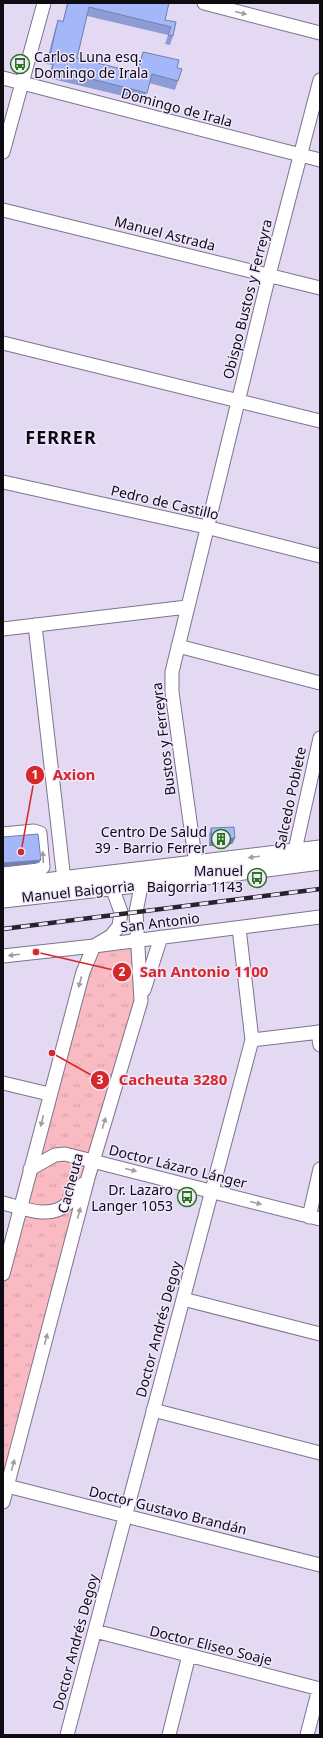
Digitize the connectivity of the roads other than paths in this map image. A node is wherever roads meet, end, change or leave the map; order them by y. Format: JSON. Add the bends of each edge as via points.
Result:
{"nodes":[{"id":1,"x":44,"y":3,"type":"edge"},
{"id":2,"x":204,"y":3,"type":"edge"},
{"id":3,"x":320,"y":33,"type":"edge"},
{"id":4,"x":3,"y":78,"type":"edge"},
{"id":5,"x":320,"y":80,"type":"edge"},
{"id":6,"x":22,"y":83,"type":"junction"},
{"id":7,"x":3,"y":152,"type":"edge"},
{"id":8,"x":299,"y":155,"type":"junction"},
{"id":9,"x":320,"y":160,"type":"edge"},
{"id":10,"x":3,"y":210,"type":"edge"},
{"id":11,"x":269,"y":275,"type":"junction"},
{"id":12,"x":320,"y":288,"type":"edge"},
{"id":13,"x":3,"y":343,"type":"edge"},
{"id":14,"x":238,"y":401,"type":"junction"},
{"id":15,"x":320,"y":421,"type":"edge"},
{"id":16,"x":3,"y":482,"type":"edge"},
{"id":17,"x":206,"y":527,"type":"junction"},
{"id":18,"x":320,"y":556,"type":"edge"},
{"id":19,"x":187,"y":607,"type":"junction"},
{"id":20,"x":35,"y":625,"type":"junction"},
{"id":21,"x":3,"y":629,"type":"edge"},
{"id":22,"x":178,"y":646,"type":"junction"},
{"id":23,"x":320,"y":683,"type":"edge"},
{"id":24,"x":320,"y":738,"type":"edge"},
{"id":25,"x":3,"y":834,"type":"edge"},
{"id":26,"x":320,"y":848,"type":"edge"},
{"id":27,"x":293,"y":858,"type":"junction"},
{"id":28,"x":320,"y":861,"type":"edge"},
{"id":29,"x":197,"y":871,"type":"junction"},
{"id":30,"x":3,"y":874,"type":"edge"},
{"id":31,"x":142,"y":877,"type":"junction"},
{"id":32,"x":64,"y":880,"type":"junction"},
{"id":33,"x":112,"y":881,"type":"junction"},
{"id":34,"x":12,"y":888,"type":"edge"},
{"id":35,"x":320,"y":917,"type":"edge"},
{"id":36,"x":238,"y":928,"type":"junction"},
{"id":37,"x":161,"y":937,"type":"junction"},
{"id":38,"x":138,"y":941,"type":"junction"},
{"id":39,"x":94,"y":946,"type":"junction"},
{"id":40,"x":3,"y":956,"type":"edge"},
{"id":41,"x":141,"y":1001,"type":"junction"},
{"id":42,"x":319,"y":1032,"type":"edge"},
{"id":43,"x":252,"y":1040,"type":"junction"},
{"id":44,"x":320,"y":1045,"type":"edge"},
{"id":45,"x":3,"y":1083,"type":"edge"},
{"id":46,"x":49,"y":1094,"type":"junction"},
{"id":47,"x":93,"y":1161,"type":"junction"},
{"id":48,"x":30,"y":1169,"type":"junction"},
{"id":49,"x":320,"y":1169,"type":"edge"},
{"id":50,"x":88,"y":1178,"type":"junction"},
{"id":51,"x":212,"y":1191,"type":"junction"},
{"id":52,"x":3,"y":1203,"type":"edge"},
{"id":53,"x":20,"y":1208,"type":"junction"},
{"id":54,"x":315,"y":1218,"type":"edge"},
{"id":55,"x":3,"y":1274,"type":"edge"},
{"id":56,"x":183,"y":1298,"type":"junction"},
{"id":57,"x":320,"y":1334,"type":"edge"},
{"id":58,"x":153,"y":1410,"type":"junction"},
{"id":59,"x":320,"y":1453,"type":"edge"},
{"id":60,"x":7,"y":1486,"type":"junction"},
{"id":61,"x":3,"y":1502,"type":"edge"},
{"id":62,"x":125,"y":1516,"type":"junction"},
{"id":63,"x":320,"y":1565,"type":"edge"},
{"id":64,"x":95,"y":1631,"type":"junction"},
{"id":65,"x":189,"y":1655,"type":"junction"},
{"id":66,"x":320,"y":1689,"type":"edge"},
{"id":67,"x":67,"y":1735,"type":"edge"},
{"id":68,"x":169,"y":1735,"type":"edge"},
{"id":69,"x":307,"y":1735,"type":"edge"}],
"edges":[{"from":1,"to":6,"type":"street"},
{"from":2,"to":3,"type":"street","one_way":true},
{"from":4,"to":6,"type":"street","name":"Domingo de Irala"},
{"from":5,"to":8,"type":"street","name":"Obispo Bustos y Ferreyra"},
{"from":6,"to":7,"type":"street"},
{"from":6,"to":8,"type":"street","name":"Domingo de Irala"},
{"from":8,"to":9,"type":"street","name":"Domingo de Irala"},
{"from":8,"to":11,"type":"street","name":"Obispo Bustos y Ferreyra"},
{"from":10,"to":11,"type":"street","name":"Manuel Astrada"},
{"from":11,"to":12,"type":"street","name":"Manuel Astrada"},
{"from":11,"to":14,"type":"street","name":"Obispo Bustos y Ferreyra"},
{"from":13,"to":14,"type":"street"},
{"from":14,"to":15,"type":"street"},
{"from":14,"to":17,"type":"street","name":"Obispo Bustos y Ferreyra"},
{"from":16,"to":17,"type":"street","name":"Pedro de Castillo"},
{"from":17,"to":18,"type":"street","name":"Pedro de Castillo"},
{"from":17,"to":19,"type":"street","name":"Bustos y Ferreyra"},
{"from":19,"to":20,"type":"street"},
{"from":19,"to":22,"type":"street","name":"Bustos y Ferreyra"},
{"from":20,"to":21,"type":"street"},
{"from":20,"to":32,"type":"street"},
{"from":22,"to":23,"type":"street"},
{"from":22,"to":29,"type":"street","name":"Bustos y Ferreyra","via":[[172,672],[172,692]]},
{"from":24,"to":27,"type":"street","name":"Salcedo Poblete"},
{"from":34,"to":25,"type":"street","one_way":true,"via":[[42,869],[40,833],[34,831]]},
{"from":26,"to":27,"type":"main road","name":"Manuel Baigorria"},
{"from":27,"to":28,"type":"main road","name":"Manuel Baigorria"},
{"from":27,"to":29,"type":"main road","name":"Manuel Baigorria"},
{"from":29,"to":31,"type":"main road","name":"Manuel Baigorria"},
{"from":30,"to":34,"type":"street"},
{"from":31,"to":33,"type":"main road","name":"Manuel Baigorria"},
{"from":31,"to":38,"type":"street","name":"Cacheuta","via":[[136,912]]},
{"from":32,"to":33,"type":"main road","name":"Manuel Baigorria"},
{"from":32,"to":34,"type":"main road","name":"Manuel Baigorria"},
{"from":33,"to":34,"type":"main road","name":"Manuel Baigorria"},
{"from":33,"to":39,"type":"street","via":[[121,912],[119,926],[111,936]]},
{"from":35,"to":36,"type":"street","name":"San Antonio"},
{"from":36,"to":37,"type":"street","name":"San Antonio"},
{"from":36,"to":43,"type":"street","name":"Doctor Andrés Degoy"},
{"from":37,"to":38,"type":"street","name":"San Antonio"},
{"from":37,"to":41,"type":"street"},
{"from":38,"to":39,"type":"street","name":"San Antonio"},
{"from":38,"to":41,"type":"street","name":"Cacheuta"},
{"from":39,"to":40,"type":"street","name":"San Antonio","one_way":true},
{"from":39,"to":46,"type":"street","one_way":true,"via":[[83,972]]},
{"from":47,"to":41,"type":"street","name":"Cacheuta","one_way":true},
{"from":42,"to":43,"type":"street"},
{"from":42,"to":44,"type":"street"},
{"from":43,"to":51,"type":"street","name":"Doctor Andrés Degoy"},
{"from":45,"to":46,"type":"street"},
{"from":46,"to":48,"type":"street","one_way":true},
{"from":47,"to":48,"type":"street","name":"Doctor Lázaro Lánger","via":[[59,1154]]},
{"from":47,"to":50,"type":"street","name":"Cacheuta"},
{"from":47,"to":51,"type":"street","name":"Doctor Lázaro Lánger","one_way":true},
{"from":48,"to":53,"type":"street"},
{"from":49,"to":54,"type":"street"},
{"from":50,"to":53,"type":"street","via":[[61,1209],[38,1212]]},
{"from":60,"to":50,"type":"street","name":"Cacheuta","one_way":true},
{"from":51,"to":54,"type":"street","name":"Doctor Lázaro Lánger","one_way":true},
{"from":51,"to":56,"type":"street","name":"Doctor Andrés Degoy"},
{"from":52,"to":53,"type":"street"},
{"from":53,"to":55,"type":"street"},
{"from":56,"to":57,"type":"street"},
{"from":56,"to":58,"type":"street","name":"Doctor Andrés Degoy"},
{"from":58,"to":59,"type":"street"},
{"from":58,"to":62,"type":"street","name":"Doctor Andrés Degoy"},
{"from":60,"to":61,"type":"street","name":"Cacheuta"},
{"from":60,"to":62,"type":"street","name":"Doctor Gustavo Brandán"},
{"from":62,"to":63,"type":"street","name":"Doctor Gustavo Brandán"},
{"from":62,"to":64,"type":"street","name":"Doctor Andrés Degoy"},
{"from":64,"to":65,"type":"street","name":"Doctor Eliseo Soaje"},
{"from":64,"to":67,"type":"street","name":"Doctor Andrés Degoy"},
{"from":65,"to":66,"type":"street","name":"Doctor Eliseo Soaje"},
{"from":65,"to":68,"type":"street"},
{"from":66,"to":69,"type":"street"}]}
